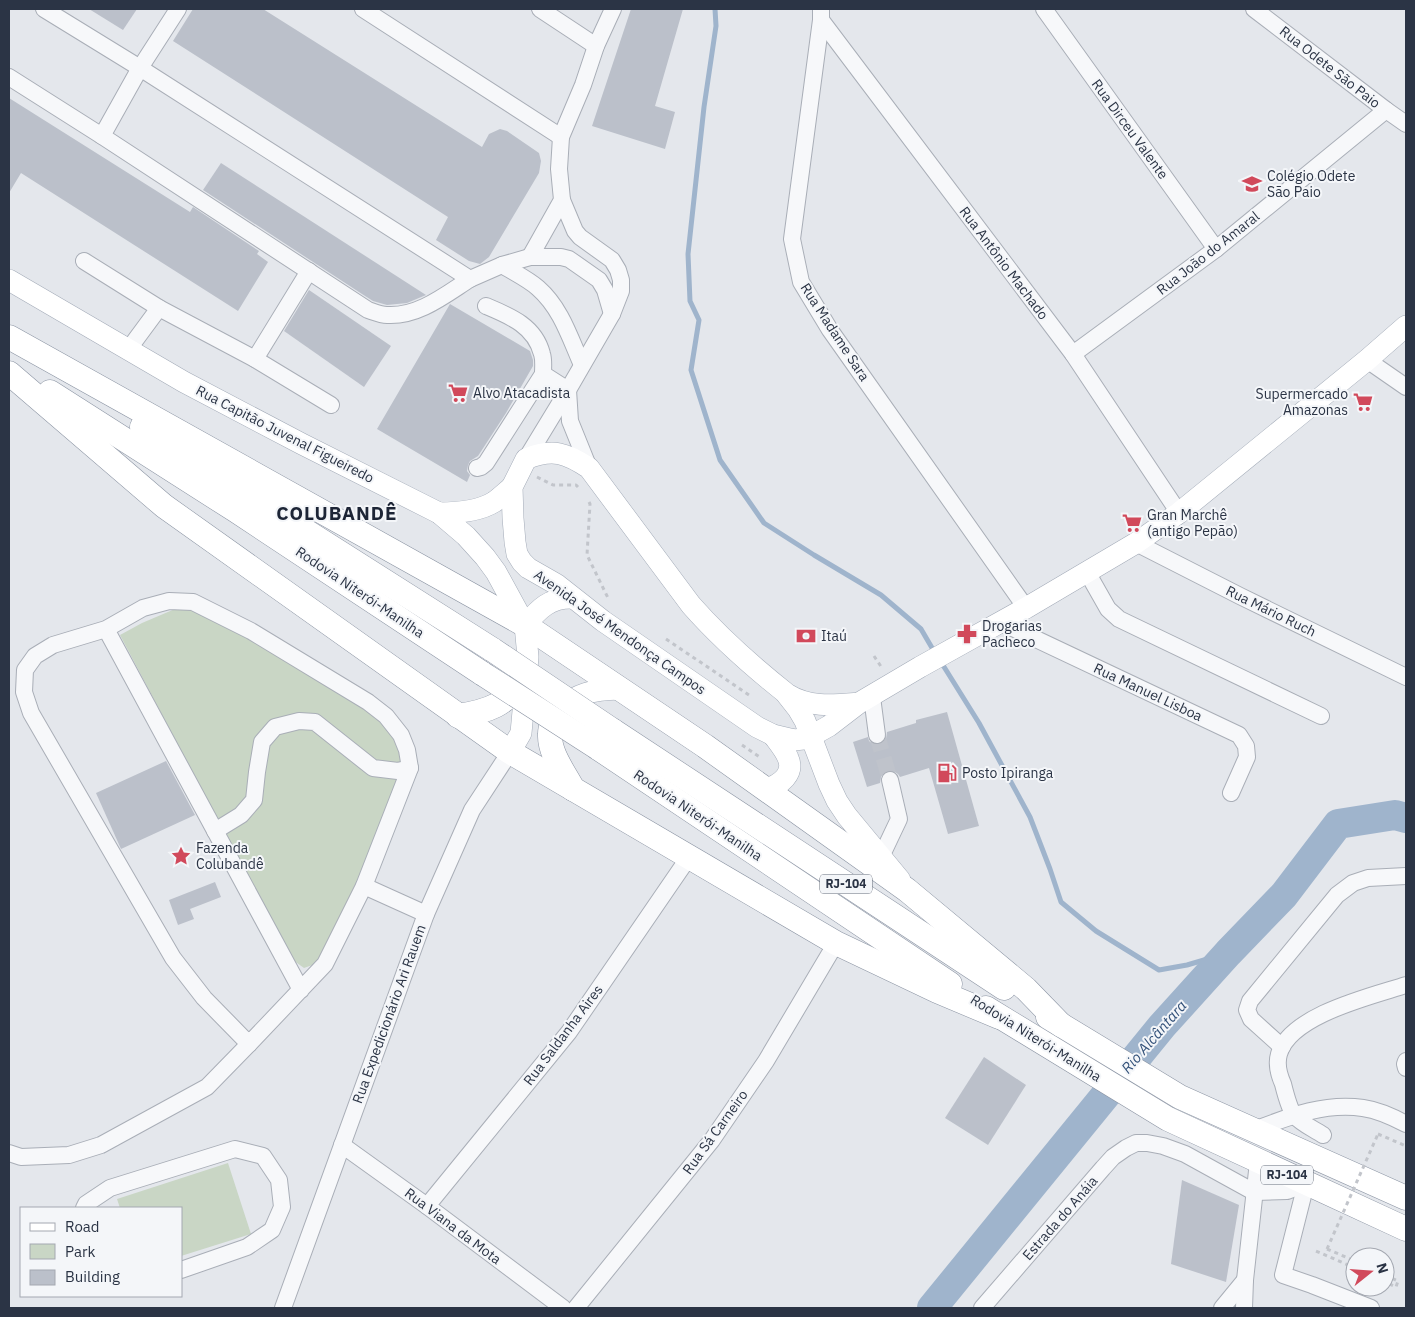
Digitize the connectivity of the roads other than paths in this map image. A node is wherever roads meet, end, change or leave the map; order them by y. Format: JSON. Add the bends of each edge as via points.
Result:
{"nodes":[{"id":1,"x":44,"y":9,"type":"edge"},
{"id":2,"x":178,"y":9,"type":"edge"},
{"id":3,"x":363,"y":9,"type":"edge"},
{"id":4,"x":540,"y":9,"type":"edge"},
{"id":5,"x":614,"y":9,"type":"edge"},
{"id":6,"x":1044,"y":9,"type":"edge"},
{"id":7,"x":1254,"y":9,"type":"edge"},
{"id":8,"x":821,"y":14,"type":"edge"},
{"id":9,"x":596,"y":46,"type":"junction"},
{"id":10,"x":140,"y":68,"type":"junction"},
{"id":11,"x":9,"y":77,"type":"edge"},
{"id":12,"x":1386,"y":110,"type":"junction"},
{"id":13,"x":1406,"y":124,"type":"edge"},
{"id":14,"x":102,"y":136,"type":"junction"},
{"id":15,"x":561,"y":137,"type":"junction"},
{"id":16,"x":562,"y":200,"type":"junction"},
{"id":17,"x":1216,"y":249,"type":"junction"},
{"id":18,"x":530,"y":257,"type":"junction"},
{"id":19,"x":84,"y":261,"type":"dead end"},
{"id":20,"x":502,"y":265,"type":"junction"},
{"id":21,"x":309,"y":271,"type":"junction"},
{"id":22,"x":470,"y":279,"type":"junction"},
{"id":23,"x":9,"y":280,"type":"edge"},
{"id":24,"x":486,"y":306,"type":"dead end"},
{"id":25,"x":159,"y":308,"type":"junction"},
{"id":26,"x":612,"y":314,"type":"junction"},
{"id":27,"x":1406,"y":326,"type":"edge"},
{"id":28,"x":9,"y":337,"type":"edge"},
{"id":29,"x":128,"y":350,"type":"junction"},
{"id":30,"x":1073,"y":354,"type":"junction"},
{"id":31,"x":255,"y":359,"type":"junction"},
{"id":32,"x":1367,"y":360,"type":"junction"},
{"id":33,"x":582,"y":365,"type":"junction"},
{"id":34,"x":9,"y":366,"type":"edge"},
{"id":35,"x":9,"y":372,"type":"edge"},
{"id":36,"x":543,"y":374,"type":"junction"},
{"id":37,"x":1406,"y":387,"type":"edge"},
{"id":38,"x":568,"y":390,"type":"junction"},
{"id":39,"x":331,"y":405,"type":"dead end"},
{"id":40,"x":530,"y":467,"type":"junction"},
{"id":41,"x":477,"y":468,"type":"dead end"},
{"id":42,"x":589,"y":468,"type":"junction"},
{"id":43,"x":512,"y":487,"type":"junction"},
{"id":44,"x":439,"y":513,"type":"junction"},
{"id":45,"x":1179,"y":513,"type":"junction"},
{"id":46,"x":1136,"y":543,"type":"junction"},
{"id":47,"x":1087,"y":572,"type":"junction"},
{"id":48,"x":573,"y":598,"type":"junction"},
{"id":49,"x":1026,"y":608,"type":"junction"},
{"id":50,"x":1000,"y":622,"type":"junction"},
{"id":51,"x":525,"y":625,"type":"junction"},
{"id":52,"x":106,"y":629,"type":"junction"},
{"id":53,"x":1406,"y":677,"type":"edge"},
{"id":54,"x":525,"y":680,"type":"junction"},
{"id":55,"x":620,"y":689,"type":"junction"},
{"id":56,"x":787,"y":694,"type":"junction"},
{"id":57,"x":865,"y":700,"type":"junction"},
{"id":58,"x":558,"y":708,"type":"junction"},
{"id":59,"x":458,"y":716,"type":"junction"},
{"id":60,"x":1321,"y":716,"type":"dead end"},
{"id":61,"x":877,"y":734,"type":"tunnel mouth"},
{"id":62,"x":773,"y":735,"type":"junction"},
{"id":63,"x":811,"y":736,"type":"junction"},
{"id":64,"x":605,"y":739,"type":"junction"},
{"id":65,"x":516,"y":742,"type":"junction"},
{"id":66,"x":410,"y":768,"type":"junction"},
{"id":67,"x":890,"y":780,"type":"tunnel mouth"},
{"id":68,"x":766,"y":789,"type":"junction"},
{"id":69,"x":574,"y":790,"type":"junction"},
{"id":70,"x":1231,"y":793,"type":"dead end"},
{"id":71,"x":215,"y":831,"type":"junction"},
{"id":72,"x":690,"y":857,"type":"junction"},
{"id":73,"x":881,"y":857,"type":"junction"},
{"id":74,"x":1406,"y":876,"type":"edge"},
{"id":75,"x":364,"y":886,"type":"junction"},
{"id":76,"x":907,"y":890,"type":"junction"},
{"id":77,"x":426,"y":914,"type":"junction"},
{"id":78,"x":836,"y":944,"type":"junction"},
{"id":79,"x":1406,"y":985,"type":"edge"},
{"id":80,"x":301,"y":990,"type":"junction"},
{"id":81,"x":999,"y":1017,"type":"junction"},
{"id":82,"x":1070,"y":1031,"type":"junction"},
{"id":83,"x":249,"y":1044,"type":"junction"},
{"id":84,"x":1282,"y":1047,"type":"junction"},
{"id":85,"x":1406,"y":1062,"type":"edge"},
{"id":86,"x":1406,"y":1068,"type":"edge"},
{"id":87,"x":1347,"y":1107,"type":"junction"},
{"id":88,"x":1294,"y":1115,"type":"junction"},
{"id":89,"x":1406,"y":1124,"type":"edge"},
{"id":90,"x":1254,"y":1130,"type":"junction"},
{"id":91,"x":1323,"y":1135,"type":"junction"},
{"id":92,"x":342,"y":1145,"type":"junction"},
{"id":93,"x":9,"y":1153,"type":"edge"},
{"id":94,"x":1258,"y":1162,"type":"junction"},
{"id":95,"x":1327,"y":1163,"type":"junction"},
{"id":96,"x":1306,"y":1184,"type":"junction"},
{"id":97,"x":1254,"y":1192,"type":"junction"},
{"id":98,"x":1406,"y":1198,"type":"edge"},
{"id":99,"x":427,"y":1206,"type":"junction"},
{"id":100,"x":84,"y":1207,"type":"edge"},
{"id":101,"x":1406,"y":1229,"type":"edge"},
{"id":102,"x":182,"y":1270,"type":"edge"},
{"id":103,"x":1245,"y":1280,"type":"junction"},
{"id":104,"x":284,"y":1308,"type":"edge"},
{"id":105,"x":563,"y":1308,"type":"edge"},
{"id":106,"x":576,"y":1308,"type":"edge"},
{"id":107,"x":982,"y":1308,"type":"edge"},
{"id":108,"x":1222,"y":1308,"type":"edge"},
{"id":109,"x":1244,"y":1308,"type":"edge"},
{"id":110,"x":1371,"y":1308,"type":"edge"}],
"edges":[{"from":1,"to":10,"type":"street"},
{"from":2,"to":10,"type":"street"},
{"from":3,"to":15,"type":"street"},
{"from":4,"to":9,"type":"street"},
{"from":5,"to":9,"type":"street"},
{"from":6,"to":17,"type":"street","name":"Rua Dirceu Valente"},
{"from":7,"to":12,"type":"street","name":"Rua Odete São Paio"},
{"from":8,"to":30,"type":"street","name":"Rua Antônio Machado"},
{"from":8,"to":49,"type":"street","name":"Rua Madame Sara","via":[[792,239],[801,282],[830,330]]},
{"from":9,"to":15,"type":"street"},
{"from":10,"to":14,"type":"street"},
{"from":10,"to":22,"type":"street"},
{"from":11,"to":14,"type":"street"},
{"from":12,"to":13,"type":"street","name":"Rua Odete São Paio"},
{"from":12,"to":17,"type":"street","name":"Rua João do Amaral"},
{"from":14,"to":21,"type":"street"},
{"from":15,"to":16,"type":"street","via":[[559,169]]},
{"from":16,"to":18,"type":"street"},
{"from":16,"to":26,"type":"street","via":[[575,231],[612,260],[618,270],[622,280],[621,291]]},
{"from":17,"to":30,"type":"street","name":"Rua João do Amaral"},
{"from":18,"to":20,"type":"street"},
{"from":18,"to":26,"type":"street","via":[[569,259],[599,280]]},
{"from":19,"to":25,"type":"street"},
{"from":20,"to":22,"type":"street"},
{"from":20,"to":33,"type":"street","via":[[538,288],[553,305]]},
{"from":21,"to":22,"type":"street","via":[[368,310],[386,315],[406,314],[430,304]]},
{"from":21,"to":31,"type":"street"},
{"from":23,"to":29,"type":"main road","name":"Rua Capitão Juvenal Figueiredo"},
{"from":24,"to":36,"type":"street","via":[[524,325],[542,354]]},
{"from":25,"to":29,"type":"street"},
{"from":25,"to":31,"type":"street"},
{"from":26,"to":33,"type":"street"},
{"from":27,"to":32,"type":"main road","name":"Avenida José Mendonça Campos"},
{"from":28,"to":51,"type":"highway"},
{"from":28,"to":64,"type":"highway","name":"Rodovia Niterói-Manilha","number":"RJ-104","bridge":true,"via":[[152,434],[493,650]]},
{"from":29,"to":44,"type":"main road","name":"Rua Capitão Juvenal Figueiredo"},
{"from":30,"to":45,"type":"street","name":"Rua Antônio Machado"},
{"from":31,"to":39,"type":"street"},
{"from":32,"to":37,"type":"street"},
{"from":32,"to":45,"type":"main road","name":"Avenida José Mendonça Campos"},
{"from":33,"to":38,"type":"street"},
{"from":34,"to":64,"type":"highway","name":"Rodovia Niterói-Manilha","number":"RJ-104","bridge":true,"via":[[483,674]]},
{"from":35,"to":59,"type":"highway","via":[[164,506]]},
{"from":36,"to":38,"type":"street"},
{"from":36,"to":41,"type":"street","via":[[486,464]]},
{"from":38,"to":40,"type":"street"},
{"from":38,"to":42,"type":"street","via":[[570,421]]},
{"from":40,"to":42,"type":"main road","name":"Avenida José Mendonça Campos","via":[[536,455],[549,452],[567,455]]},
{"from":40,"to":43,"type":"main road","name":"Avenida José Mendonça Campos"},
{"from":42,"to":56,"type":"main road","name":"Avenida José Mendonça Campos","via":[[691,605]]},
{"from":43,"to":44,"type":"main road","via":[[492,503],[468,511]]},
{"from":43,"to":48,"type":"main road","name":"Avenida José Mendonça Campos","via":[[518,554],[528,568]]},
{"from":44,"to":51,"type":"main road","name":"Rua Capitão Juvenal Figueiredo","via":[[485,557]]},
{"from":45,"to":46,"type":"main road","name":"Avenida José Mendonça Campos"},
{"from":46,"to":47,"type":"main road","name":"Avenida José Mendonça Campos"},
{"from":46,"to":53,"type":"street","name":"Rua Mário Ruch"},
{"from":47,"to":49,"type":"main road","name":"Avenida José Mendonça Campos"},
{"from":47,"to":60,"type":"street","via":[[1108,609],[1119,619]]},
{"from":48,"to":51,"type":"main road","via":[[549,603]]},
{"from":48,"to":62,"type":"main road","name":"Avenida José Mendonça Campos"},
{"from":49,"to":50,"type":"main road","name":"Avenida José Mendonça Campos"},
{"from":50,"to":57,"type":"main road","name":"Avenida José Mendonça Campos"},
{"from":50,"to":70,"type":"street","name":"Rua Manuel Lisboa","via":[[1239,735],[1246,746],[1247,757]]},
{"from":51,"to":54,"type":"main road","name":"Rua Expedicionário Ari Rauem","via":[[528,657]]},
{"from":51,"to":55,"type":"highway"},
{"from":52,"to":66,"type":"street","via":[[143,608],[169,601],[193,602],[251,631],[368,702],[386,716],[401,736]]},
{"from":52,"to":71,"type":"street"},
{"from":52,"to":83,"type":"street","via":[[53,645],[35,656],[25,670],[24,692],[31,713],[173,958],[204,998]]},
{"from":54,"to":59,"type":"highway","via":[[506,701],[495,707]]},
{"from":54,"to":65,"type":"main road","name":"Rua Expedicionário Ari Rauem"},
{"from":55,"to":58,"type":"main road","name":"Rua Expedicionário Ari Rauem","via":[[597,689]]},
{"from":55,"to":68,"type":"highway"},
{"from":56,"to":57,"type":"main road","name":"Avenida José Mendonça Campos","via":[[811,704],[835,705]]},
{"from":56,"to":62,"type":"main road","via":[[792,712],[790,720],[783,730]]},
{"from":56,"to":63,"type":"main road"},
{"from":57,"to":61,"type":"street"},
{"from":57,"to":63,"type":"main road","name":"Avenida José Mendonça Campos"},
{"from":58,"to":65,"type":"main road","name":"Rua Expedicionário Ari Rauem"},
{"from":58,"to":69,"type":"highway","via":[[552,723],[550,743]]},
{"from":59,"to":65,"type":"highway"},
{"from":62,"to":63,"type":"main road","name":"Avenida José Mendonça Campos","via":[[794,740]]},
{"from":62,"to":68,"type":"main road","via":[[790,765],[782,781]]},
{"from":63,"to":73,"type":"main road","via":[[837,801]]},
{"from":64,"to":81,"type":"highway","name":"Rodovia Niterói-Manilha","number":"RJ-104"},
{"from":64,"to":82,"type":"highway","name":"Rodovia Niterói-Manilha","number":"RJ-104"},
{"from":65,"to":69,"type":"highway"},
{"from":65,"to":77,"type":"street","name":"Rua Expedicionário Ari Rauem","via":[[472,810]]},
{"from":66,"to":71,"type":"street","via":[[398,771],[372,768],[315,722],[299,721],[275,727],[262,742],[254,800],[241,815]]},
{"from":66,"to":75,"type":"street"},
{"from":67,"to":73,"type":"street","via":[[900,819]]},
{"from":68,"to":76,"type":"highway"},
{"from":69,"to":72,"type":"highway"},
{"from":71,"to":80,"type":"street"},
{"from":72,"to":78,"type":"highway"},
{"from":72,"to":99,"type":"street","name":"Rua Saldanha Aires","via":[[569,1032]]},
{"from":73,"to":76,"type":"main road"},
{"from":74,"to":84,"type":"street","via":[[1368,878],[1353,883],[1337,895],[1250,1002],[1247,1010],[1251,1020]]},
{"from":75,"to":77,"type":"street"},
{"from":75,"to":80,"type":"street","via":[[325,964]]},
{"from":76,"to":82,"type":"highway","via":[[1026,989]]},
{"from":77,"to":92,"type":"street","name":"Rua Expedicionário Ari Rauem"},
{"from":78,"to":81,"type":"highway"},
{"from":78,"to":106,"type":"street","name":"Rua Sá Carneiro","via":[[766,1060],[712,1140]]},
{"from":79,"to":84,"type":"street","via":[[1312,1019]]},
{"from":80,"to":83,"type":"street"},
{"from":81,"to":94,"type":"highway","name":"Rodovia Niterói-Manilha","number":"RJ-104","via":[[1168,1119]]},
{"from":82,"to":90,"type":"highway","name":"Rodovia Niterói-Manilha","number":"RJ-104","via":[[1180,1097]]},
{"from":83,"to":93,"type":"street","via":[[207,1087],[101,1145],[69,1155],[21,1157]]},
{"from":84,"to":88,"type":"street","via":[[1278,1064],[1280,1076]]},
{"from":85,"to":86,"type":"street"},
{"from":87,"to":88,"type":"street"},
{"from":87,"to":89,"type":"street","via":[[1364,1108]]},
{"from":87,"to":91,"type":"street","via":[[1327,1120]]},
{"from":88,"to":90,"type":"street"},
{"from":88,"to":91,"type":"street"},
{"from":90,"to":95,"type":"highway","name":"Rodovia Niterói-Manilha","number":"RJ-104"},
{"from":91,"to":95,"type":"street"},
{"from":92,"to":99,"type":"street","name":"Rua Viana da Mota"},
{"from":92,"to":104,"type":"street","name":"Rua Expedicionário Ari Rauem"},
{"from":94,"to":96,"type":"highway","name":"Rodovia Niterói-Manilha","number":"RJ-104"},
{"from":94,"to":97,"type":"street"},
{"from":95,"to":98,"type":"highway","name":"Rodovia Niterói-Manilha","number":"RJ-104"},
{"from":96,"to":97,"type":"street","via":[[1287,1191]]},
{"from":96,"to":101,"type":"highway","name":"Rodovia Niterói-Manilha","number":"RJ-104"},
{"from":96,"to":110,"type":"street","via":[[1283,1275]]},
{"from":97,"to":103,"type":"street"},
{"from":97,"to":107,"type":"street","name":"Estrada do Anáia","via":[[1185,1154],[1163,1146],[1136,1143],[1113,1157]]},
{"from":99,"to":105,"type":"street","name":"Rua Viana da Mota"},
{"from":100,"to":102,"type":"street","via":[[110,1188],[235,1149],[264,1156],[279,1180],[282,1207],[272,1230],[247,1247]]},
{"from":103,"to":108,"type":"street"},
{"from":103,"to":109,"type":"street"}]}
